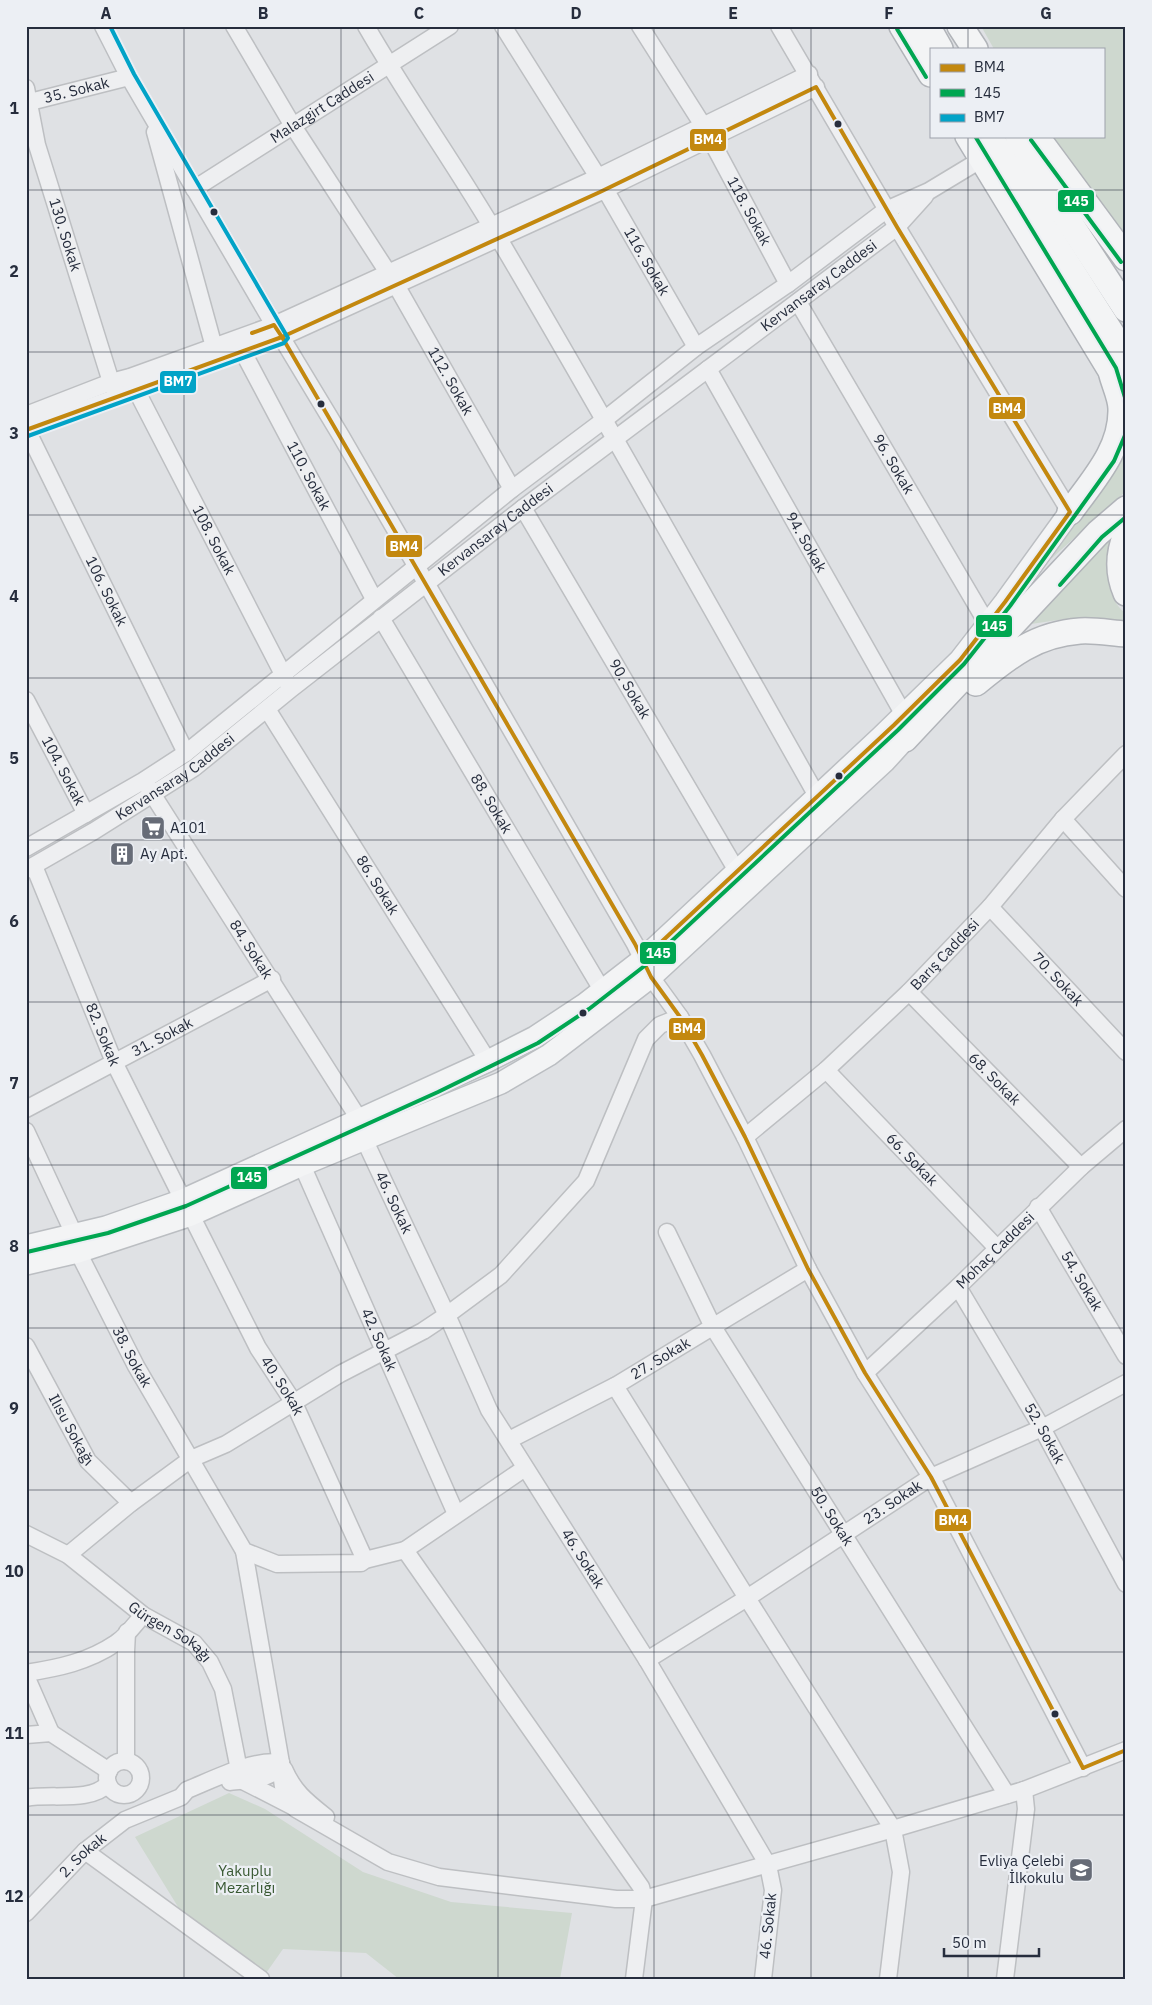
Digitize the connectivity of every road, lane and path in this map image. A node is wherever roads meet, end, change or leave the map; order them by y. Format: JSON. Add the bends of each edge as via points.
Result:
{"nodes":[{"id":1,"x":102,"y":26,"type":"edge"},
{"id":2,"x":234,"y":26,"type":"edge"},
{"id":3,"x":366,"y":26,"type":"edge"},
{"id":4,"x":450,"y":26,"type":"edge"},
{"id":5,"x":503,"y":26,"type":"edge"},
{"id":6,"x":640,"y":26,"type":"edge"},
{"id":7,"x":779,"y":26,"type":"edge"},
{"id":8,"x":902,"y":26,"type":"edge"},
{"id":9,"x":927,"y":26,"type":"edge"},
{"id":10,"x":956,"y":26,"type":"edge"},
{"id":11,"x":960,"y":26,"type":"edge"},
{"id":12,"x":939,"y":48,"type":"edge"},
{"id":13,"x":968,"y":48,"type":"edge"},
{"id":14,"x":974,"y":48,"type":"edge"},
{"id":15,"x":388,"y":64,"type":"junction"},
{"id":16,"x":930,"y":72,"type":"edge"},
{"id":17,"x":129,"y":77,"type":"junction"},
{"id":18,"x":812,"y":81,"type":"junction"},
{"id":19,"x":28,"y":97,"type":"edge"},
{"id":20,"x":149,"y":112,"type":"junction"},
{"id":21,"x":293,"y":126,"type":"junction"},
{"id":22,"x":707,"y":133,"type":"junction"},
{"id":23,"x":971,"y":138,"type":"edge"},
{"id":24,"x":1019,"y":138,"type":"edge"},
{"id":25,"x":1037,"y":138,"type":"edge"},
{"id":26,"x":986,"y":147,"type":"edge"},
{"id":27,"x":602,"y":183,"type":"junction"},
{"id":28,"x":194,"y":189,"type":"junction"},
{"id":29,"x":930,"y":191,"type":"junction"},
{"id":30,"x":886,"y":210,"type":"junction"},
{"id":31,"x":897,"y":227,"type":"junction"},
{"id":32,"x":495,"y":232,"type":"junction"},
{"id":33,"x":1126,"y":258,"type":"edge"},
{"id":34,"x":392,"y":279,"type":"junction"},
{"id":35,"x":788,"y":284,"type":"junction"},
{"id":36,"x":798,"y":302,"type":"junction"},
{"id":37,"x":1126,"y":309,"type":"edge"},
{"id":38,"x":278,"y":331,"type":"junction"},
{"id":39,"x":214,"y":347,"type":"junction"},
{"id":40,"x":696,"y":347,"type":"junction"},
{"id":41,"x":243,"y":352,"type":"junction"},
{"id":42,"x":1118,"y":363,"type":"edge"},
{"id":43,"x":708,"y":369,"type":"junction"},
{"id":44,"x":111,"y":382,"type":"junction"},
{"id":45,"x":133,"y":384,"type":"junction"},
{"id":46,"x":1126,"y":391,"type":"edge"},
{"id":47,"x":119,"y":397,"type":"junction"},
{"id":48,"x":604,"y":420,"type":"junction"},
{"id":49,"x":26,"y":426,"type":"edge"},
{"id":50,"x":616,"y":440,"type":"junction"},
{"id":51,"x":512,"y":489,"type":"junction"},
{"id":52,"x":523,"y":508,"type":"junction"},
{"id":53,"x":1126,"y":509,"type":"edge"},
{"id":54,"x":1070,"y":512,"type":"junction"},
{"id":55,"x":1126,"y":535,"type":"edge"},
{"id":56,"x":416,"y":567,"type":"junction"},
{"id":57,"x":426,"y":584,"type":"junction"},
{"id":58,"x":1126,"y":593,"type":"edge"},
{"id":59,"x":374,"y":599,"type":"junction"},
{"id":60,"x":382,"y":618,"type":"junction"},
{"id":61,"x":988,"y":624,"type":"junction"},
{"id":62,"x":1126,"y":634,"type":"edge"},
{"id":63,"x":283,"y":674,"type":"junction"},
{"id":64,"x":291,"y":689,"type":"junction"},
{"id":65,"x":26,"y":700,"type":"edge"},
{"id":66,"x":267,"y":709,"type":"junction"},
{"id":67,"x":904,"y":715,"type":"junction"},
{"id":68,"x":905,"y":739,"type":"junction"},
{"id":69,"x":186,"y":752,"type":"junction"},
{"id":70,"x":1126,"y":754,"type":"edge"},
{"id":71,"x":148,"y":787,"type":"junction"},
{"id":72,"x":818,"y":796,"type":"junction"},
{"id":73,"x":86,"y":814,"type":"junction"},
{"id":74,"x":1063,"y":819,"type":"junction"},
{"id":75,"x":26,"y":848,"type":"edge"},
{"id":76,"x":30,"y":868,"type":"edge"},
{"id":77,"x":737,"y":871,"type":"junction"},
{"id":78,"x":1126,"y":889,"type":"edge"},
{"id":79,"x":990,"y":907,"type":"junction"},
{"id":80,"x":647,"y":968,"type":"junction"},
{"id":81,"x":272,"y":979,"type":"junction"},
{"id":82,"x":602,"y":990,"type":"junction"},
{"id":83,"x":909,"y":992,"type":"junction"},
{"id":84,"x":680,"y":1017,"type":"junction"},
{"id":85,"x":1126,"y":1052,"type":"edge"},
{"id":86,"x":114,"y":1062,"type":"junction"},
{"id":87,"x":488,"y":1062,"type":"junction"},
{"id":88,"x":826,"y":1070,"type":"junction"},
{"id":89,"x":26,"y":1109,"type":"edge"},
{"id":90,"x":359,"y":1119,"type":"junction"},
{"id":91,"x":1126,"y":1130,"type":"edge"},
{"id":92,"x":26,"y":1131,"type":"edge"},
{"id":93,"x":745,"y":1137,"type":"junction"},
{"id":94,"x":365,"y":1141,"type":"junction"},
{"id":95,"x":302,"y":1165,"type":"junction"},
{"id":96,"x":1081,"y":1167,"type":"junction"},
{"id":97,"x":187,"y":1207,"type":"junction"},
{"id":98,"x":1038,"y":1207,"type":"junction"},
{"id":99,"x":667,"y":1232,"type":"dead end"},
{"id":100,"x":76,"y":1243,"type":"junction"},
{"id":101,"x":26,"y":1246,"type":"edge"},
{"id":102,"x":997,"y":1248,"type":"junction"},
{"id":103,"x":26,"y":1264,"type":"edge"},
{"id":104,"x":808,"y":1269,"type":"junction"},
{"id":105,"x":958,"y":1287,"type":"junction"},
{"id":106,"x":447,"y":1315,"type":"junction"},
{"id":107,"x":713,"y":1327,"type":"junction"},
{"id":108,"x":26,"y":1346,"type":"edge"},
{"id":109,"x":385,"y":1351,"type":"junction"},
{"id":110,"x":1126,"y":1356,"type":"edge"},
{"id":111,"x":865,"y":1373,"type":"junction"},
{"id":112,"x":1126,"y":1383,"type":"edge"},
{"id":113,"x":615,"y":1386,"type":"junction"},
{"id":114,"x":294,"y":1403,"type":"junction"},
{"id":115,"x":1042,"y":1428,"type":"junction"},
{"id":116,"x":509,"y":1440,"type":"junction"},
{"id":117,"x":191,"y":1459,"type":"junction"},
{"id":118,"x":525,"y":1468,"type":"junction"},
{"id":119,"x":931,"y":1477,"type":"junction"},
{"id":120,"x":131,"y":1503,"type":"junction"},
{"id":121,"x":456,"y":1514,"type":"junction"},
{"id":122,"x":26,"y":1534,"type":"edge"},
{"id":123,"x":842,"y":1534,"type":"junction"},
{"id":124,"x":405,"y":1550,"type":"junction"},
{"id":125,"x":244,"y":1551,"type":"junction"},
{"id":126,"x":68,"y":1555,"type":"junction"},
{"id":127,"x":365,"y":1560,"type":"junction"},
{"id":128,"x":277,"y":1564,"type":"junction"},
{"id":129,"x":1126,"y":1584,"type":"edge"},
{"id":130,"x":253,"y":1595,"type":"junction"},
{"id":131,"x":747,"y":1598,"type":"junction"},
{"id":132,"x":143,"y":1615,"type":"junction"},
{"id":133,"x":127,"y":1632,"type":"junction"},
{"id":134,"x":647,"y":1660,"type":"junction"},
{"id":135,"x":26,"y":1674,"type":"edge"},
{"id":136,"x":51,"y":1734,"type":"junction"},
{"id":137,"x":26,"y":1735,"type":"edge"},
{"id":138,"x":1126,"y":1750,"type":"edge"},
{"id":139,"x":126,"y":1761,"type":"junction"},
{"id":140,"x":281,"y":1763,"type":"junction"},
{"id":141,"x":1083,"y":1768,"type":"junction"},
{"id":142,"x":240,"y":1775,"type":"junction"},
{"id":143,"x":108,"y":1777,"type":"junction"},
{"id":144,"x":1024,"y":1790,"type":"junction"},
{"id":145,"x":122,"y":1795,"type":"junction"},
{"id":146,"x":1007,"y":1795,"type":"junction"},
{"id":147,"x":26,"y":1798,"type":"edge"},
{"id":148,"x":296,"y":1809,"type":"junction"},
{"id":149,"x":125,"y":1820,"type":"junction"},
{"id":150,"x":893,"y":1829,"type":"junction"},
{"id":151,"x":85,"y":1851,"type":"junction"},
{"id":152,"x":768,"y":1865,"type":"junction"},
{"id":153,"x":644,"y":1899,"type":"junction"},
{"id":154,"x":26,"y":1913,"type":"edge"},
{"id":155,"x":261,"y":1979,"type":"edge"},
{"id":156,"x":634,"y":1979,"type":"edge"},
{"id":157,"x":763,"y":1979,"type":"edge"},
{"id":158,"x":888,"y":1979,"type":"edge"},
{"id":159,"x":1005,"y":1979,"type":"edge"}],
"edges":[{"from":1,"to":17,"type":"street"},
{"from":2,"to":21,"type":"street","name":"112. Sokak"},
{"from":3,"to":15,"type":"street"},
{"from":4,"to":15,"type":"street","name":"Malazgirt Caddesi"},
{"from":5,"to":27,"type":"street","name":"116. Sokak"},
{"from":6,"to":22,"type":"street","name":"118. Sokak"},
{"from":7,"to":18,"type":"street"},
{"from":8,"to":16,"type":"highway"},
{"from":9,"to":12,"type":"highway"},
{"from":10,"to":13,"type":"highway"},
{"from":11,"to":14,"type":"highway"},
{"from":15,"to":21,"type":"street","name":"Malazgirt Caddesi"},
{"from":15,"to":32,"type":"street"},
{"from":17,"to":19,"type":"street","name":"35. Sokak"},
{"from":17,"to":20,"type":"street"},
{"from":18,"to":22,"type":"street"},
{"from":18,"to":30,"type":"street"},
{"from":19,"to":44,"type":"street","name":"130. Sokak","via":[[37,145]]},
{"from":20,"to":28,"type":"street"},
{"from":20,"to":39,"type":"street"},
{"from":21,"to":28,"type":"street","name":"Malazgirt Caddesi"},
{"from":21,"to":34,"type":"street","name":"112. Sokak"},
{"from":22,"to":27,"type":"street"},
{"from":22,"to":35,"type":"street","name":"118. Sokak"},
{"from":23,"to":26,"type":"highway"},
{"from":24,"to":37,"type":"highway","via":[[1049,191]]},
{"from":25,"to":33,"type":"highway"},
{"from":26,"to":29,"type":"street","name":"Kervansaray Caddesi"},
{"from":26,"to":42,"type":"highway","via":[[1031,207]]},
{"from":27,"to":32,"type":"street"},
{"from":27,"to":40,"type":"street","name":"116. Sokak"},
{"from":28,"to":38,"type":"street"},
{"from":29,"to":30,"type":"street","name":"Kervansaray Caddesi"},
{"from":29,"to":31,"type":"street","name":"Kervansaray Caddesi"},
{"from":30,"to":31,"type":"street"},
{"from":30,"to":35,"type":"street","name":"Kervansaray Caddesi"},
{"from":31,"to":36,"type":"street","name":"Kervansaray Caddesi"},
{"from":31,"to":54,"type":"street"},
{"from":32,"to":34,"type":"street"},
{"from":32,"to":48,"type":"street"},
{"from":34,"to":38,"type":"street"},
{"from":34,"to":51,"type":"street","name":"112. Sokak"},
{"from":35,"to":40,"type":"street","name":"Kervansaray Caddesi"},
{"from":36,"to":43,"type":"street","name":"Kervansaray Caddesi"},
{"from":36,"to":61,"type":"street","name":"96. Sokak"},
{"from":38,"to":39,"type":"street"},
{"from":38,"to":41,"type":"street"},
{"from":38,"to":56,"type":"street"},
{"from":39,"to":45,"type":"street"},
{"from":40,"to":48,"type":"street","name":"Kervansaray Caddesi"},
{"from":41,"to":45,"type":"street"},
{"from":41,"to":59,"type":"street","name":"110. Sokak"},
{"from":42,"to":46,"type":"highway"},
{"from":42,"to":54,"type":"highway","via":[[1120,428],[1109,457]]},
{"from":43,"to":50,"type":"street","name":"Kervansaray Caddesi"},
{"from":43,"to":67,"type":"street","name":"94. Sokak"},
{"from":44,"to":45,"type":"street"},
{"from":44,"to":47,"type":"street","name":"130. Sokak"},
{"from":44,"to":49,"type":"street"},
{"from":45,"to":47,"type":"street"},
{"from":45,"to":63,"type":"street","name":"108. Sokak"},
{"from":47,"to":49,"type":"street"},
{"from":48,"to":50,"type":"street"},
{"from":48,"to":51,"type":"street","name":"Kervansaray Caddesi"},
{"from":49,"to":69,"type":"street","name":"106. Sokak"},
{"from":50,"to":52,"type":"street","name":"Kervansaray Caddesi"},
{"from":50,"to":72,"type":"street"},
{"from":51,"to":56,"type":"street","name":"Kervansaray Caddesi"},
{"from":52,"to":57,"type":"street","name":"Kervansaray Caddesi"},
{"from":52,"to":77,"type":"street","name":"90. Sokak"},
{"from":53,"to":68,"type":"highway","via":[[1098,533]]},
{"from":54,"to":61,"type":"main road"},
{"from":55,"to":58,"type":"highway","via":[[1120,562],[1121,582]]},
{"from":56,"to":57,"type":"street"},
{"from":56,"to":59,"type":"street","name":"Kervansaray Caddesi"},
{"from":57,"to":60,"type":"street","name":"Kervansaray Caddesi"},
{"from":57,"to":80,"type":"street"},
{"from":59,"to":63,"type":"street","name":"Kervansaray Caddesi"},
{"from":60,"to":64,"type":"street","name":"Kervansaray Caddesi"},
{"from":60,"to":82,"type":"street","name":"88. Sokak"},
{"from":61,"to":67,"type":"main road","via":[[960,660]]},
{"from":62,"to":68,"type":"highway","via":[[1082,630],[1053,634],[1022,648]]},
{"from":63,"to":64,"type":"street","name":"108. Sokak"},
{"from":63,"to":69,"type":"street","name":"Kervansaray Caddesi"},
{"from":64,"to":66,"type":"street","name":"Kervansaray Caddesi"},
{"from":65,"to":73,"type":"street","name":"104. Sokak"},
{"from":66,"to":71,"type":"street","name":"Kervansaray Caddesi","via":[[194,768]]},
{"from":66,"to":87,"type":"street","name":"86. Sokak"},
{"from":67,"to":72,"type":"main road"},
{"from":68,"to":80,"type":"main road","via":[[885,761]]},
{"from":69,"to":71,"type":"street","name":"Kervansaray Caddesi"},
{"from":70,"to":74,"type":"street","name":"Barış Caddesi"},
{"from":71,"to":73,"type":"street","name":"Kervansaray Caddesi"},
{"from":71,"to":76,"type":"street","name":"Kervansaray Caddesi"},
{"from":71,"to":81,"type":"street","name":"84. Sokak"},
{"from":72,"to":77,"type":"main road"},
{"from":73,"to":75,"type":"street","name":"Kervansaray Caddesi"},
{"from":74,"to":78,"type":"street"},
{"from":74,"to":79,"type":"street","name":"Barış Caddesi"},
{"from":76,"to":86,"type":"street","name":"82. Sokak"},
{"from":77,"to":80,"type":"main road"},
{"from":79,"to":83,"type":"street","name":"Barış Caddesi"},
{"from":79,"to":85,"type":"street","name":"70. Sokak"},
{"from":80,"to":82,"type":"main road"},
{"from":80,"to":84,"type":"street"},
{"from":80,"to":94,"type":"main road","via":[[549,1055],[501,1082]]},
{"from":81,"to":86,"type":"street","name":"31. Sokak"},
{"from":81,"to":90,"type":"street","name":"84. Sokak"},
{"from":82,"to":87,"type":"main road","via":[[535,1037]]},
{"from":83,"to":88,"type":"street","name":"Barış Caddesi"},
{"from":83,"to":96,"type":"street","name":"68. Sokak"},
{"from":84,"to":93,"type":"street"},
{"from":84,"to":106,"type":"street","via":[[660,1025],[646,1039],[586,1181],[502,1274]]},
{"from":86,"to":89,"type":"street","name":"31. Sokak"},
{"from":86,"to":97,"type":"street","name":"82. Sokak"},
{"from":87,"to":90,"type":"main road"},
{"from":88,"to":93,"type":"street","name":"Barış Caddesi"},
{"from":88,"to":102,"type":"street","name":"66. Sokak"},
{"from":90,"to":94,"type":"main road"},
{"from":90,"to":97,"type":"main road"},
{"from":91,"to":96,"type":"street","name":"Mohaç Caddesi"},
{"from":92,"to":100,"type":"street","name":"38. Sokak"},
{"from":93,"to":104,"type":"street"},
{"from":94,"to":95,"type":"main road"},
{"from":94,"to":106,"type":"street","name":"46. Sokak"},
{"from":95,"to":97,"type":"main road"},
{"from":95,"to":109,"type":"street","name":"42. Sokak"},
{"from":96,"to":98,"type":"street","name":"Mohaç Caddesi"},
{"from":97,"to":100,"type":"main road"},
{"from":97,"to":114,"type":"street","name":"40. Sokak","via":[[258,1348]]},
{"from":98,"to":102,"type":"street","name":"Mohaç Caddesi"},
{"from":98,"to":110,"type":"street","name":"54. Sokak"},
{"from":99,"to":107,"type":"street","name":"50. Sokak"},
{"from":100,"to":101,"type":"main road"},
{"from":100,"to":103,"type":"main road"},
{"from":100,"to":117,"type":"street","name":"38. Sokak","via":[[136,1366]]},
{"from":102,"to":105,"type":"street","name":"Mohaç Caddesi"},
{"from":104,"to":107,"type":"street","name":"27. Sokak"},
{"from":104,"to":111,"type":"street"},
{"from":105,"to":111,"type":"street","name":"Mohaç Caddesi"},
{"from":105,"to":115,"type":"street","name":"52. Sokak"},
{"from":106,"to":109,"type":"street"},
{"from":106,"to":116,"type":"street","name":"46. Sokak","via":[[489,1410]]},
{"from":107,"to":113,"type":"street","name":"27. Sokak"},
{"from":107,"to":123,"type":"street","name":"50. Sokak"},
{"from":108,"to":120,"type":"street","name":"Ilısu Sokağı","via":[[88,1461]]},
{"from":109,"to":114,"type":"street"},
{"from":109,"to":121,"type":"street","name":"42. Sokak"},
{"from":111,"to":119,"type":"street"},
{"from":112,"to":115,"type":"street","name":"23. Sokak"},
{"from":113,"to":116,"type":"street","name":"27. Sokak"},
{"from":113,"to":131,"type":"street"},
{"from":114,"to":117,"type":"street","via":[[226,1444]]},
{"from":114,"to":127,"type":"street","name":"40. Sokak"},
{"from":115,"to":119,"type":"street","name":"23. Sokak"},
{"from":115,"to":129,"type":"street","name":"52. Sokak"},
{"from":116,"to":118,"type":"street","name":"46. Sokak"},
{"from":117,"to":120,"type":"street"},
{"from":117,"to":125,"type":"street","name":"38. Sokak"},
{"from":118,"to":121,"type":"street"},
{"from":118,"to":134,"type":"street","name":"46. Sokak"},
{"from":119,"to":123,"type":"street","name":"23. Sokak"},
{"from":119,"to":141,"type":"street"},
{"from":120,"to":126,"type":"street"},
{"from":121,"to":124,"type":"street"},
{"from":122,"to":126,"type":"street","name":"Gürgen Sokağı"},
{"from":123,"to":131,"type":"street","name":"23. Sokak"},
{"from":123,"to":146,"type":"street","name":"50. Sokak"},
{"from":124,"to":127,"type":"street"},
{"from":124,"to":153,"type":"street","via":[[641,1887]]},
{"from":125,"to":128,"type":"street"},
{"from":125,"to":130,"type":"street","name":"38. Sokak"},
{"from":126,"to":132,"type":"street","name":"Gürgen Sokağı"},
{"from":127,"to":128,"type":"street","via":[[361,1563]]},
{"from":128,"to":130,"type":"street","via":[[260,1571]]},
{"from":130,"to":140,"type":"street","name":"38. Sokak"},
{"from":131,"to":134,"type":"street","name":"23. Sokak"},
{"from":131,"to":150,"type":"street"},
{"from":132,"to":133,"type":"street"},
{"from":132,"to":142,"type":"street","name":"Gürgen Sokağı","via":[[194,1643],[210,1662],[223,1689]]},
{"from":133,"to":135,"type":"street","via":[[117,1643],[83,1660]]},
{"from":133,"to":139,"type":"street"},
{"from":134,"to":152,"type":"street","name":"46. Sokak"},
{"from":135,"to":136,"type":"street"},
{"from":136,"to":137,"type":"street"},
{"from":136,"to":143,"type":"street"},
{"from":138,"to":141,"type":"street"},
{"from":139,"to":143,"type":"street","via":[[116,1763]]},
{"from":139,"to":145,"type":"street","via":[[140,1771],[141,1781],[136,1790]]},
{"from":140,"to":142,"type":"street","via":[[279,1770],[272,1774]]},
{"from":140,"to":148,"type":"street","via":[[283,1790]]},
{"from":140,"to":153,"type":"street","via":[[302,1798],[370,1844],[401,1858],[448,1870],[594,1888]]},
{"from":141,"to":144,"type":"street"},
{"from":142,"to":148,"type":"street"},
{"from":142,"to":149,"type":"street","name":"2. Sokak","via":[[187,1790],[181,1797]]},
{"from":143,"to":145,"type":"street","via":[[113,1791]]},
{"from":143,"to":147,"type":"street","via":[[102,1790],[80,1796]]},
{"from":144,"to":146,"type":"street"},
{"from":144,"to":159,"type":"street","via":[[1026,1809]]},
{"from":145,"to":149,"type":"street"},
{"from":146,"to":150,"type":"street"},
{"from":148,"to":153,"type":"street","via":[[372,1854],[421,1873],[606,1898]]},
{"from":149,"to":151,"type":"street","name":"2. Sokak"},
{"from":150,"to":152,"type":"street"},
{"from":150,"to":158,"type":"street","via":[[902,1872]]},
{"from":151,"to":154,"type":"street","name":"2. Sokak"},
{"from":151,"to":155,"type":"street"},
{"from":152,"to":153,"type":"street"},
{"from":152,"to":157,"type":"street","name":"46. Sokak","via":[[773,1890]]},
{"from":153,"to":156,"type":"street"}]}
